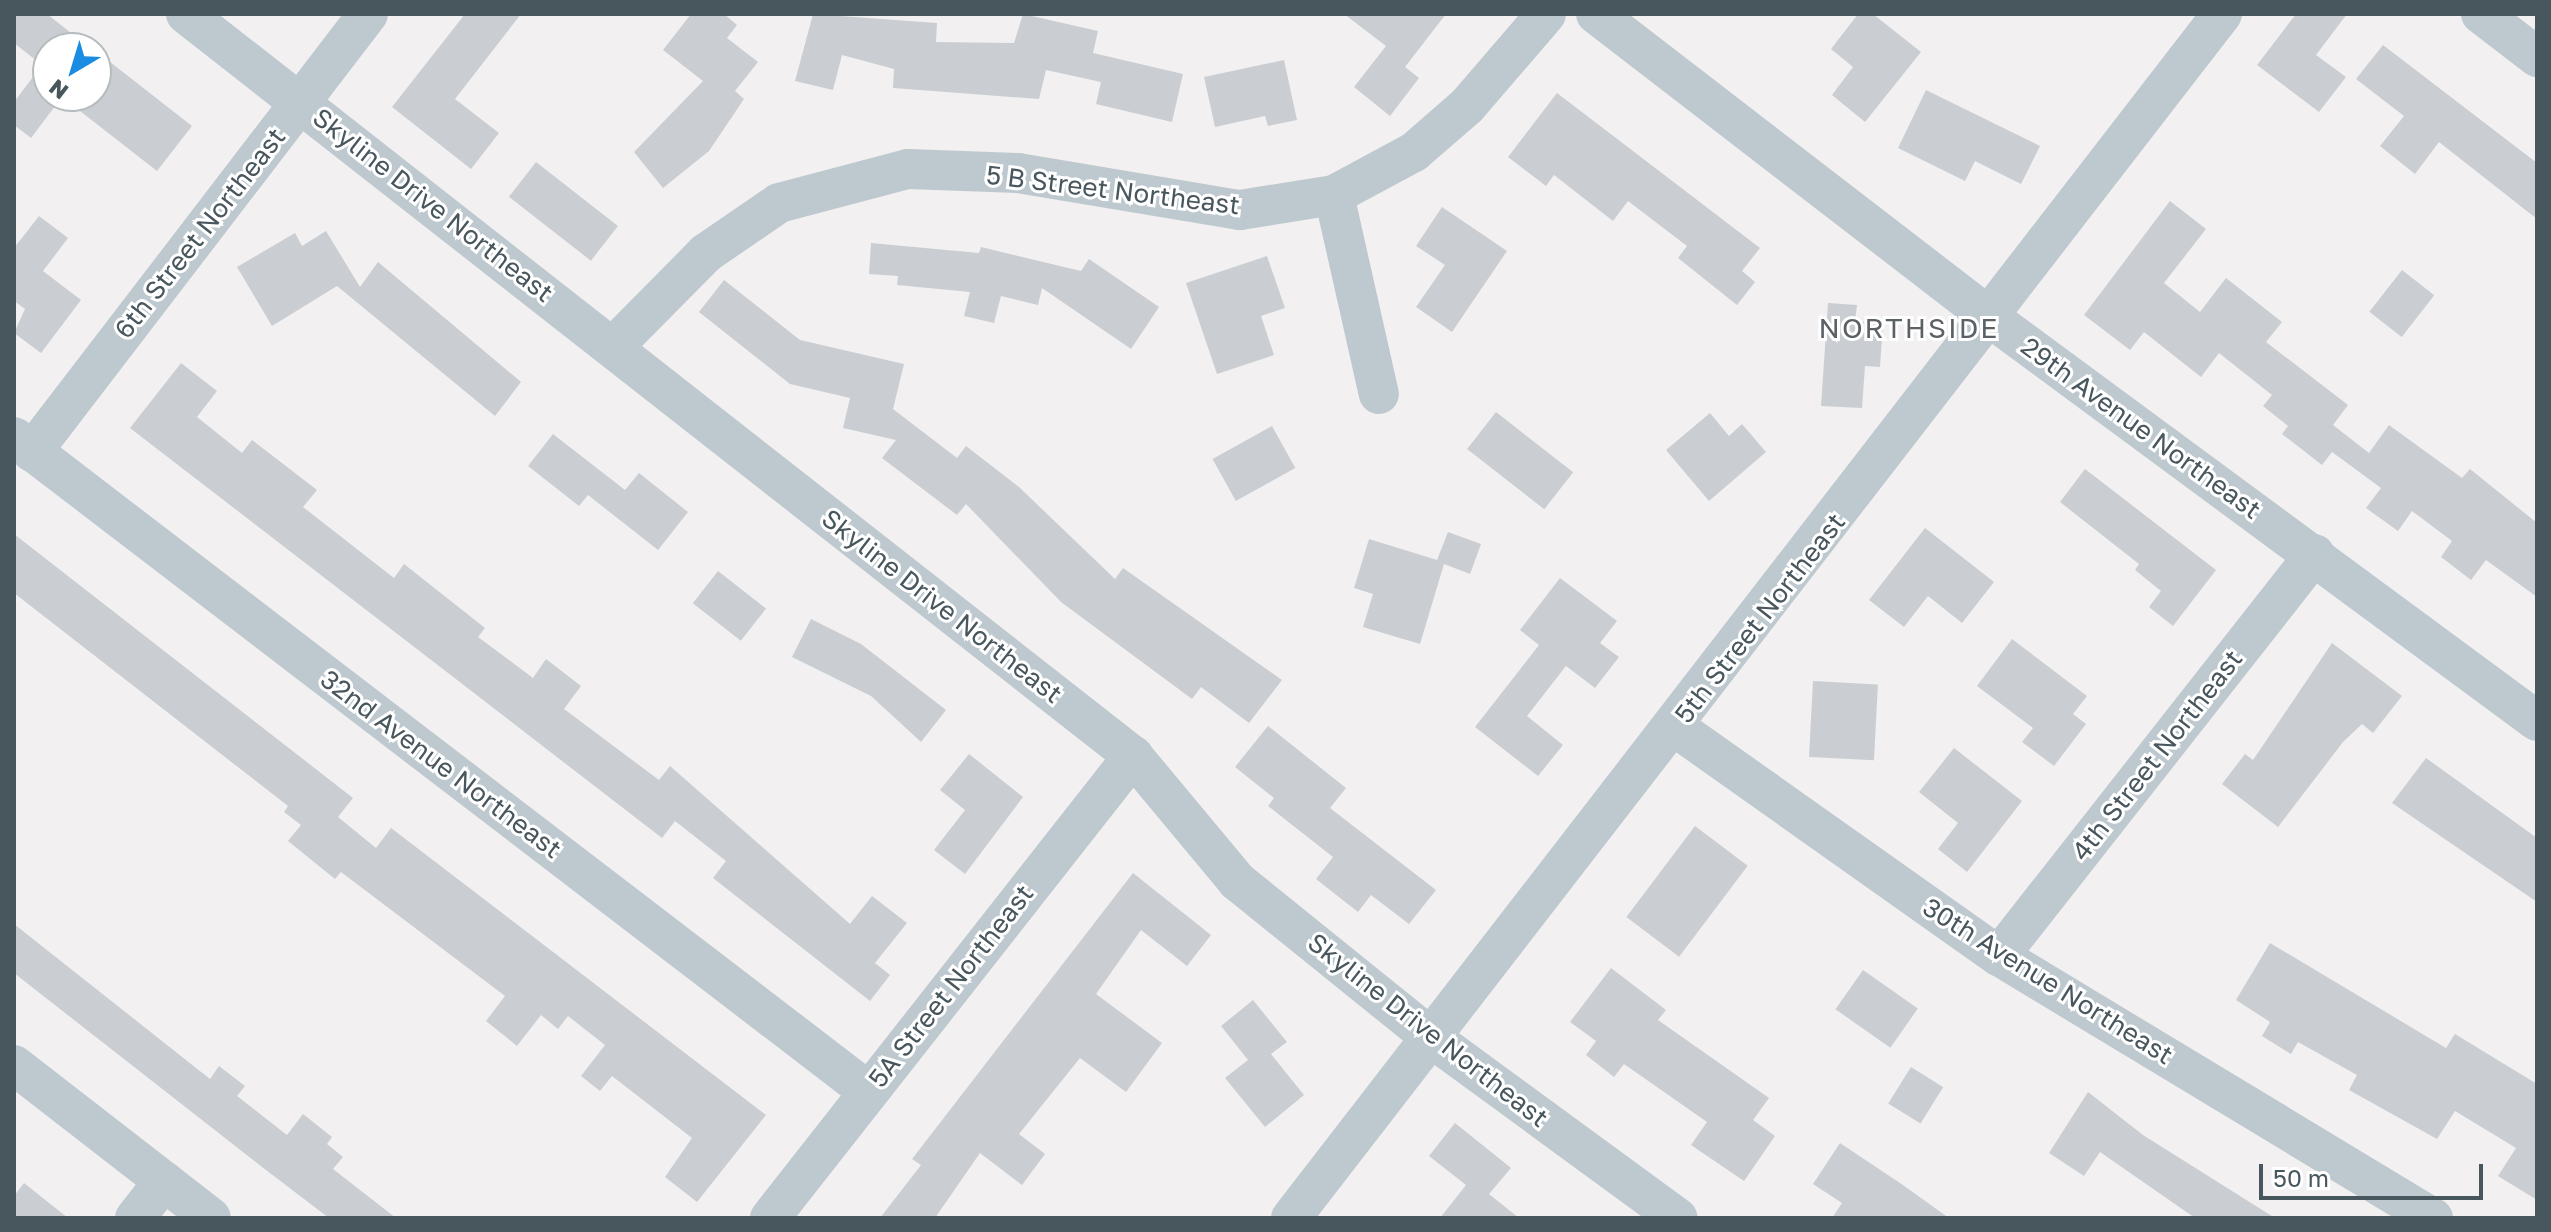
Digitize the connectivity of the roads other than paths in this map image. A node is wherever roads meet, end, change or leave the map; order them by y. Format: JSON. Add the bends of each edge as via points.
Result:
{"nodes":[{"id":1,"x":186,"y":14,"type":"edge"},
{"id":2,"x":368,"y":14,"type":"edge"},
{"id":3,"x":1546,"y":14,"type":"edge"},
{"id":4,"x":1596,"y":14,"type":"edge"},
{"id":5,"x":2222,"y":14,"type":"edge"},
{"id":6,"x":2481,"y":14,"type":"edge"},
{"id":7,"x":2537,"y":57,"type":"edge"},
{"id":8,"x":301,"y":102,"type":"junction"},
{"id":9,"x":1334,"y":195,"type":"junction"},
{"id":10,"x":1992,"y":319,"type":"junction"},
{"id":11,"x":614,"y":346,"type":"junction"},
{"id":12,"x":1379,"y":394,"type":"dead end"},
{"id":13,"x":23,"y":445,"type":"edge"},
{"id":14,"x":2315,"y":554,"type":"junction"},
{"id":15,"x":2537,"y":721,"type":"edge"},
{"id":16,"x":1675,"y":727,"type":"junction"},
{"id":17,"x":1133,"y":756,"type":"junction"},
{"id":18,"x":1999,"y":956,"type":"junction"},
{"id":19,"x":1433,"y":1039,"type":"junction"},
{"id":20,"x":14,"y":1065,"type":"edge"},
{"id":21,"x":868,"y":1091,"type":"junction"},
{"id":22,"x":164,"y":1181,"type":"junction"},
{"id":23,"x":135,"y":1218,"type":"edge"},
{"id":24,"x":211,"y":1218,"type":"edge"},
{"id":25,"x":770,"y":1218,"type":"edge"},
{"id":26,"x":1291,"y":1218,"type":"edge"},
{"id":27,"x":1678,"y":1218,"type":"edge"},
{"id":28,"x":2433,"y":1218,"type":"edge"}],
"edges":[{"from":1,"to":8,"type":"street","name":"Skyline Drive Northeast"},
{"from":2,"to":8,"type":"street","name":"6th Street Northeast"},
{"from":3,"to":9,"type":"street","name":"5 B Street Northeast","via":[[1467,106],[1414,152]]},
{"from":4,"to":10,"type":"street","name":"29th Avenue Northeast"},
{"from":5,"to":10,"type":"street","name":"5th Street Northeast"},
{"from":6,"to":7,"type":"street"},
{"from":8,"to":11,"type":"street","name":"Skyline Drive Northeast"},
{"from":8,"to":13,"type":"street","name":"6th Street Northeast"},
{"from":9,"to":11,"type":"street","name":"5 B Street Northeast","via":[[1240,210],[1018,173],[908,169],[779,203],[706,253]]},
{"from":9,"to":12,"type":"street"},
{"from":10,"to":14,"type":"street","name":"29th Avenue Northeast"},
{"from":10,"to":16,"type":"street","name":"5th Street Northeast"},
{"from":11,"to":17,"type":"street","name":"Skyline Drive Northeast"},
{"from":13,"to":21,"type":"street","name":"32nd Avenue Northeast"},
{"from":14,"to":15,"type":"street","name":"29th Avenue Northeast"},
{"from":14,"to":18,"type":"street","name":"4th Street Northeast"},
{"from":16,"to":18,"type":"street","name":"30th Avenue Northeast"},
{"from":16,"to":19,"type":"street","name":"5th Street Northeast"},
{"from":17,"to":19,"type":"street","name":"Skyline Drive Northeast","via":[[1237,881]]},
{"from":17,"to":21,"type":"street","name":"5A Street Northeast"},
{"from":18,"to":28,"type":"street","name":"30th Avenue Northeast"},
{"from":19,"to":26,"type":"street","name":"5th Street Northeast"},
{"from":19,"to":27,"type":"street","name":"Skyline Drive Northeast"},
{"from":20,"to":22,"type":"street"},
{"from":21,"to":25,"type":"street","name":"5A Street Northeast"},
{"from":22,"to":23,"type":"street"},
{"from":22,"to":24,"type":"street"}]}
